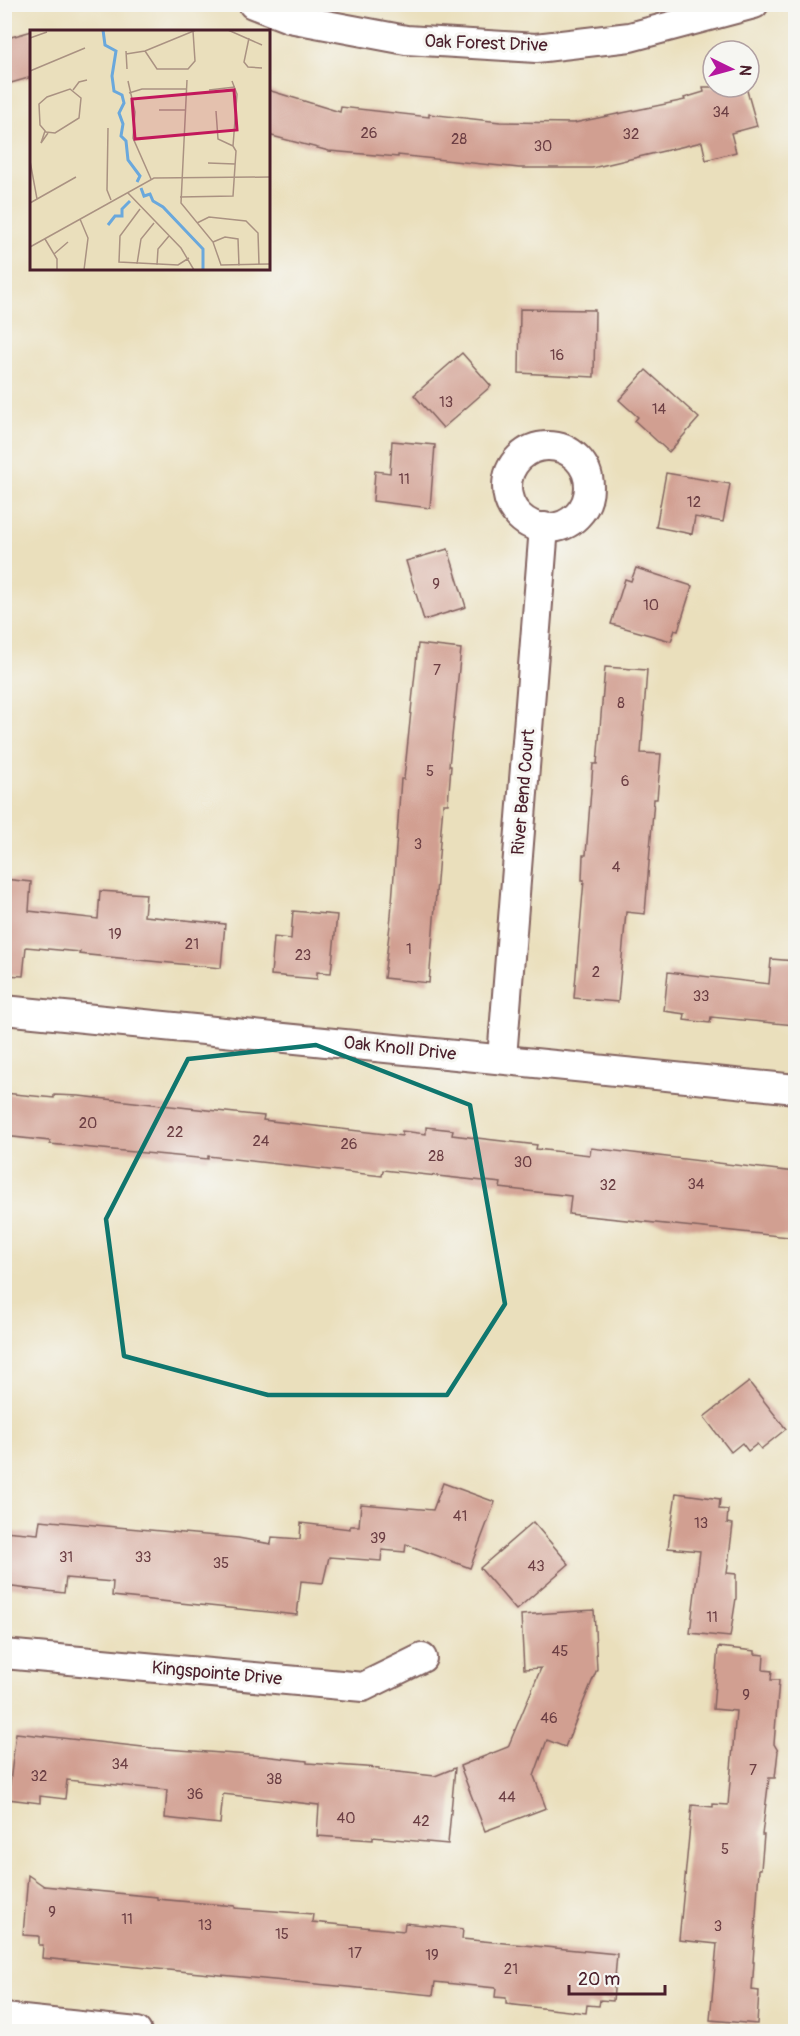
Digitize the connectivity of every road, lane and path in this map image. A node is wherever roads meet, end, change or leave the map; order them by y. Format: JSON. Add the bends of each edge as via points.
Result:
{"nodes":[{"id":1,"x":253,"y":4,"type":"edge"},
{"id":2,"x":754,"y":4,"type":"edge"},
{"id":3,"x":544,"y":527,"type":"dead end"},
{"id":4,"x":4,"y":1010,"type":"edge"},
{"id":5,"x":502,"y":1058,"type":"junction"},
{"id":6,"x":795,"y":1089,"type":"edge"},
{"id":7,"x":4,"y":1654,"type":"edge"},
{"id":8,"x":422,"y":1658,"type":"dead end"},
{"id":9,"x":4,"y":2018,"type":"edge"},
{"id":10,"x":137,"y":2031,"type":"edge"}],
"edges":[{"from":1,"to":2,"type":"street","name":"Oak Forest Drive","via":[[289,18],[406,40],[536,48],[630,37]]},
{"from":3,"to":5,"type":"street","name":"River Bend Court"},
{"from":4,"to":5,"type":"street","name":"Oak Knoll Drive"},
{"from":5,"to":6,"type":"street","name":"Oak Knoll Drive"},
{"from":7,"to":8,"type":"street","name":"Kingspointe Drive","via":[[363,1686]]},
{"from":9,"to":10,"type":"street"}]}
